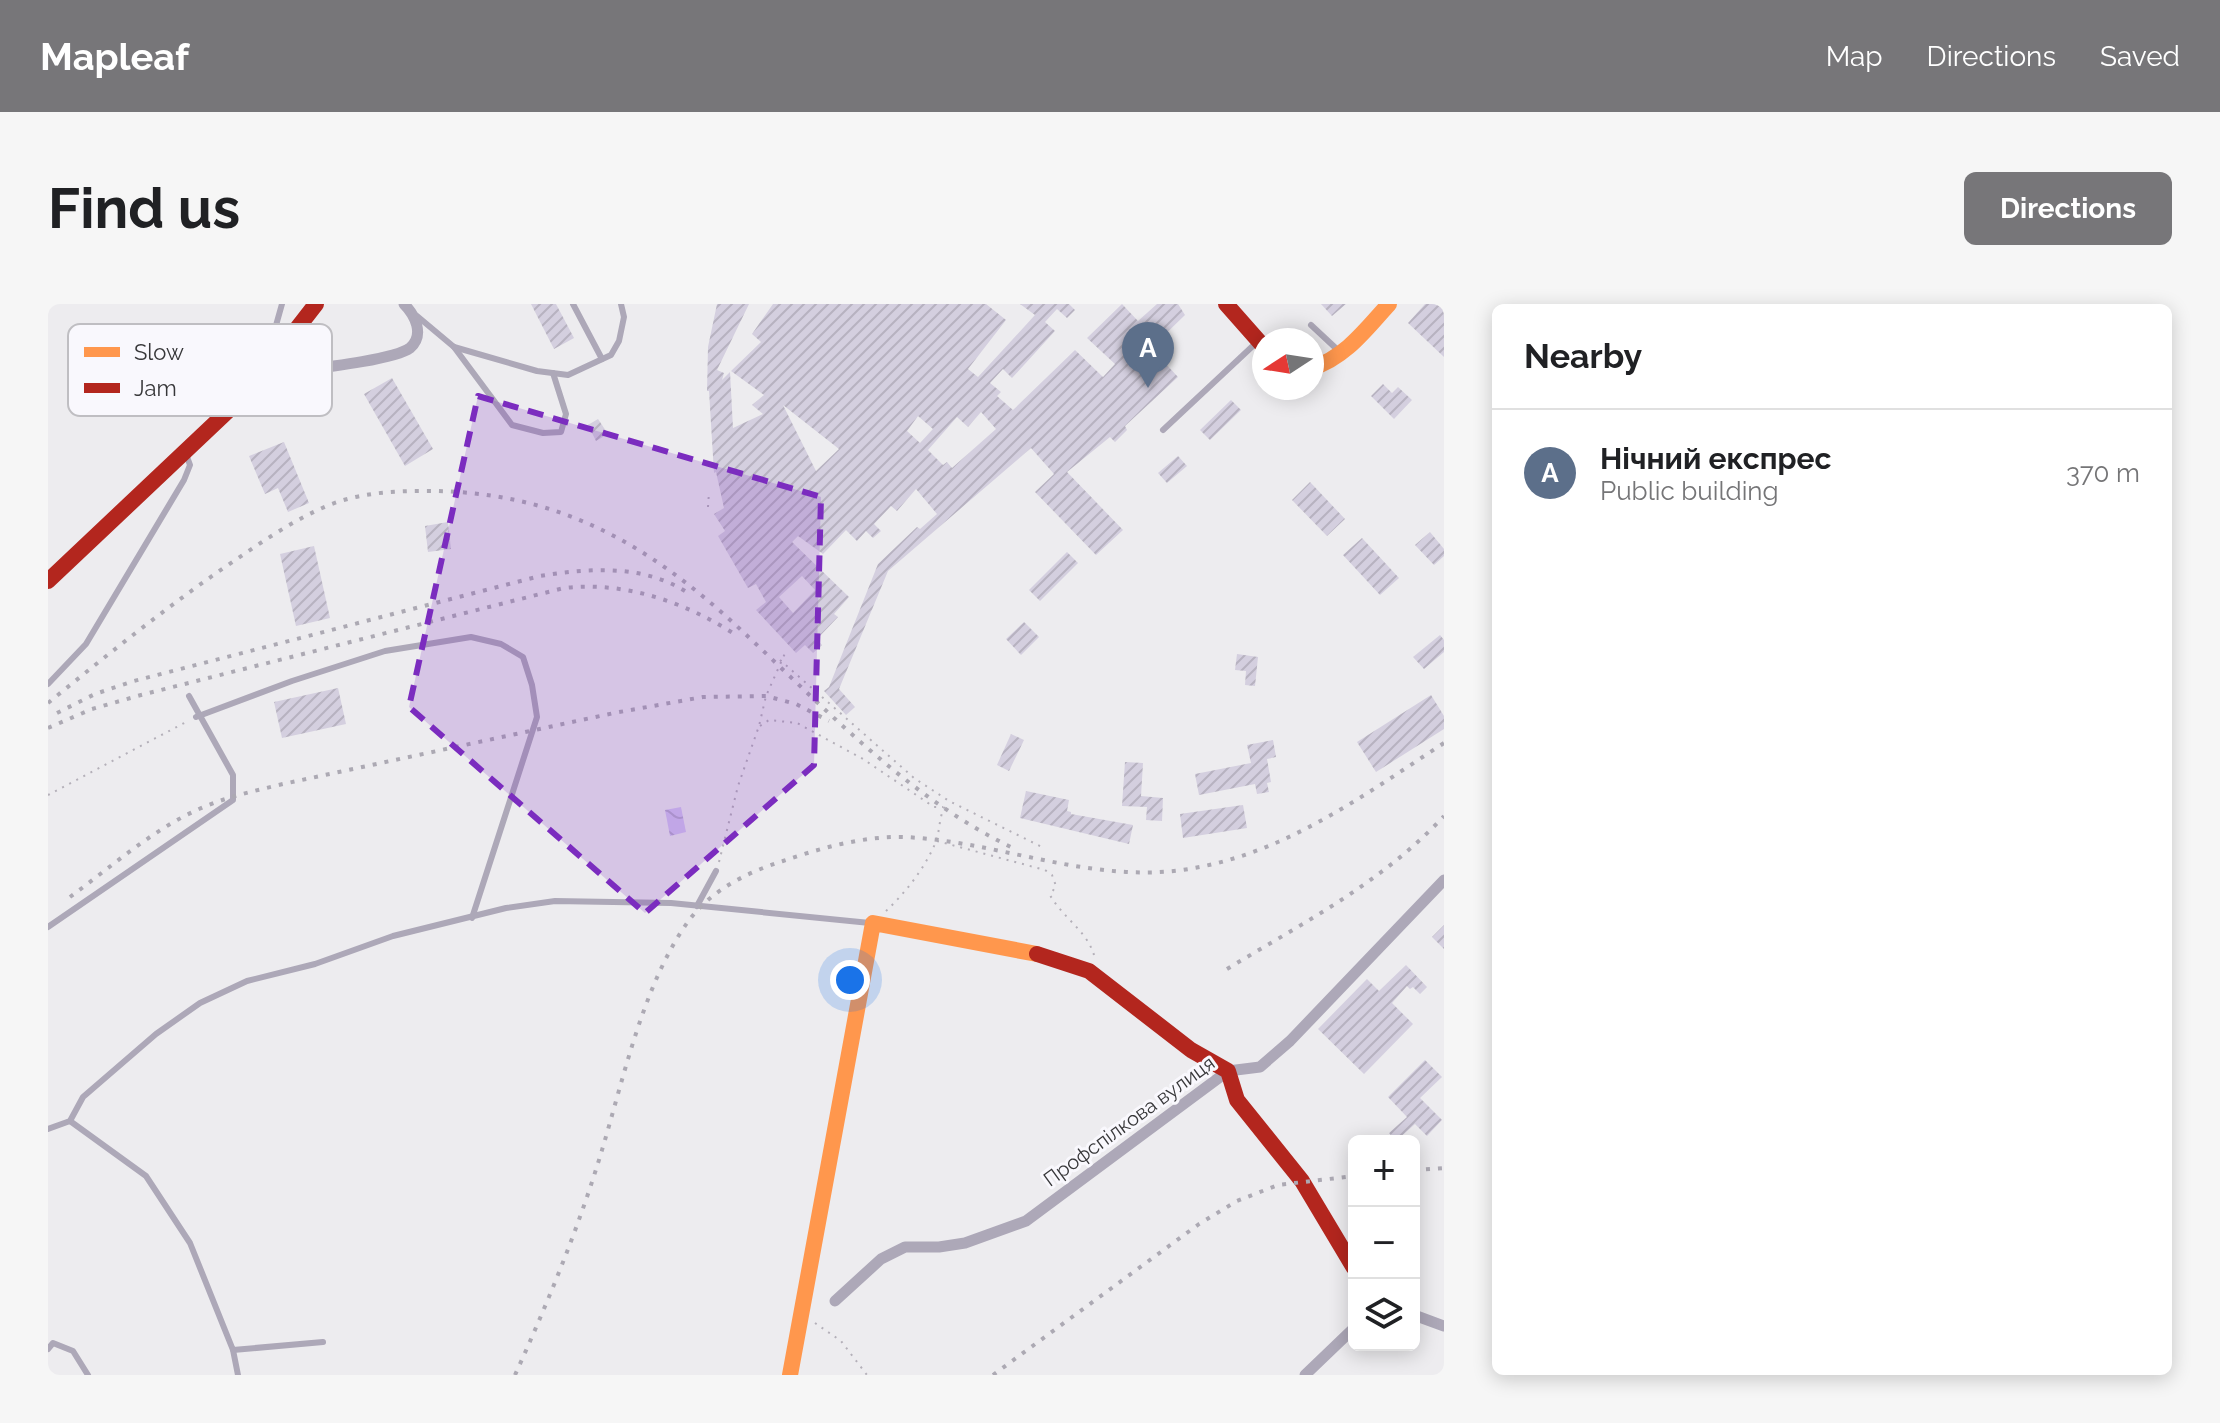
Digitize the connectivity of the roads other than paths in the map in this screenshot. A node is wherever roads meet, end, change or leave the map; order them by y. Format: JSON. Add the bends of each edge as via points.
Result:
{"nodes":[{"id":1,"x":282,"y":304,"type":"edge"},
{"id":2,"x":316,"y":304,"type":"edge"},
{"id":3,"x":404,"y":304,"type":"edge"},
{"id":4,"x":573,"y":304,"type":"edge"},
{"id":5,"x":621,"y":304,"type":"edge"},
{"id":6,"x":1226,"y":304,"type":"edge"},
{"id":7,"x":1389,"y":304,"type":"edge"},
{"id":8,"x":414,"y":314,"type":"junction"},
{"id":9,"x":276,"y":324,"type":"edge"},
{"id":10,"x":300,"y":324,"type":"edge"},
{"id":11,"x":1311,"y":325,"type":"dead end"},
{"id":12,"x":1252,"y":334,"type":"edge"},
{"id":13,"x":454,"y":347,"type":"junction"},
{"id":14,"x":1252,"y":352,"type":"edge"},
{"id":15,"x":1341,"y":353,"type":"junction"},
{"id":16,"x":602,"y":359,"type":"junction"},
{"id":17,"x":1324,"y":365,"type":"edge"},
{"id":18,"x":332,"y":366,"type":"edge"},
{"id":19,"x":553,"y":373,"type":"junction"},
{"id":20,"x":222,"y":416,"type":"edge"},
{"id":21,"x":1163,"y":430,"type":"dead end"},
{"id":22,"x":185,"y":451,"type":"junction"},
{"id":23,"x":48,"y":581,"type":"edge"},
{"id":24,"x":48,"y":684,"type":"edge"},
{"id":25,"x":189,"y":696,"type":"dead end"},
{"id":26,"x":198,"y":716,"type":"junction"},
{"id":27,"x":716,"y":871,"type":"road end"},
{"id":28,"x":1444,"y":880,"type":"edge"},
{"id":29,"x":697,"y":906,"type":"junction"},
{"id":30,"x":472,"y":918,"type":"junction"},
{"id":31,"x":873,"y":923,"type":"junction"},
{"id":32,"x":48,"y":927,"type":"edge"},
{"id":33,"x":1228,"y":1071,"type":"junction"},
{"id":34,"x":70,"y":1121,"type":"junction"},
{"id":35,"x":48,"y":1129,"type":"edge"},
{"id":36,"x":1348,"y":1258,"type":"edge"},
{"id":37,"x":835,"y":1301,"type":"dead end"},
{"id":38,"x":1420,"y":1317,"type":"edge"},
{"id":39,"x":1444,"y":1326,"type":"edge"},
{"id":40,"x":1348,"y":1334,"type":"edge"},
{"id":41,"x":323,"y":1342,"type":"dead end"},
{"id":42,"x":48,"y":1349,"type":"edge"},
{"id":43,"x":233,"y":1350,"type":"junction"},
{"id":44,"x":88,"y":1375,"type":"edge"},
{"id":45,"x":238,"y":1375,"type":"edge"},
{"id":46,"x":790,"y":1375,"type":"edge"},
{"id":47,"x":1305,"y":1375,"type":"edge"}],
"edges":[{"from":1,"to":9,"type":"lane"},
{"from":2,"to":10,"type":"street"},
{"from":3,"to":8,"type":"street"},
{"from":4,"to":16,"type":"lane"},
{"from":5,"to":16,"type":"lane","via":[[619,341]]},
{"from":6,"to":12,"type":"street"},
{"from":7,"to":15,"type":"street"},
{"from":8,"to":13,"type":"lane"},
{"from":8,"to":18,"type":"street","via":[[416,341],[408,349]]},
{"from":11,"to":15,"type":"lane"},
{"from":13,"to":19,"type":"lane"},
{"from":13,"to":19,"type":"lane","via":[[512,425],[543,433],[561,432],[566,414]]},
{"from":14,"to":21,"type":"lane"},
{"from":15,"to":17,"type":"street"},
{"from":16,"to":19,"type":"lane","via":[[568,375]]},
{"from":20,"to":22,"type":"street"},
{"from":22,"to":23,"type":"street"},
{"from":22,"to":24,"type":"lane","via":[[190,465],[184,480],[86,644]]},
{"from":25,"to":26,"type":"lane"},
{"from":26,"to":30,"type":"lane","via":[[385,651],[471,637],[501,644],[523,657],[537,717]]},
{"from":26,"to":32,"type":"lane","via":[[233,775],[233,800]]},
{"from":27,"to":29,"type":"lane"},
{"from":28,"to":33,"type":"street","name":"Профспілкова вулиця","via":[[1290,1041],[1260,1067]]},
{"from":29,"to":30,"type":"lane","via":[[555,901]]},
{"from":29,"to":31,"type":"lane"},
{"from":30,"to":34,"type":"lane","via":[[247,981],[200,1003],[83,1097]]},
{"from":31,"to":33,"type":"street","via":[[1037,954],[1089,971],[1191,1050]]},
{"from":31,"to":46,"type":"street"},
{"from":33,"to":36,"type":"street","via":[[1237,1100],[1302,1181]]},
{"from":33,"to":37,"type":"street","name":"Профспілкова вулиця","via":[[1026,1221],[965,1243],[905,1247],[881,1259]]},
{"from":34,"to":35,"type":"lane"},
{"from":34,"to":43,"type":"lane","via":[[146,1176],[190,1243]]},
{"from":38,"to":39,"type":"street"},
{"from":40,"to":47,"type":"street"},
{"from":41,"to":43,"type":"lane"},
{"from":42,"to":44,"type":"lane","via":[[53,1343],[73,1351]]},
{"from":43,"to":45,"type":"lane"}]}
